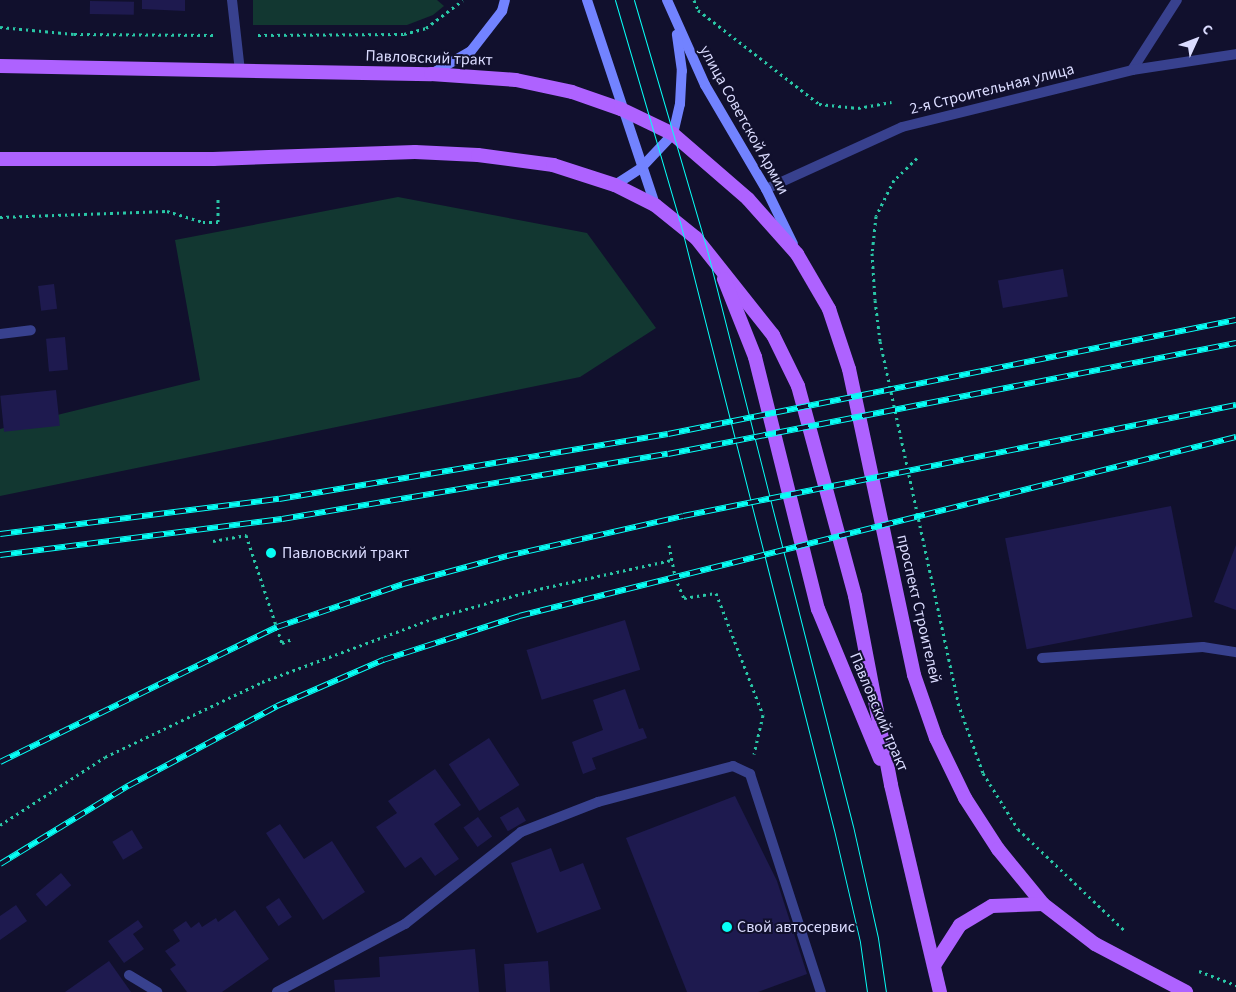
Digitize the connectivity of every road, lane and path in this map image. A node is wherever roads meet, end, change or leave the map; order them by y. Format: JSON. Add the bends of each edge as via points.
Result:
{"nodes":[{"id":1,"x":232,"y":0,"type":"edge"},
{"id":2,"x":463,"y":0,"type":"edge"},
{"id":3,"x":505,"y":0,"type":"edge"},
{"id":4,"x":587,"y":0,"type":"edge"},
{"id":5,"x":667,"y":0,"type":"edge"},
{"id":6,"x":694,"y":0,"type":"edge"},
{"id":7,"x":1177,"y":0,"type":"edge"},
{"id":8,"x":460,"y":5,"type":"dead end"},
{"id":9,"x":676,"y":26,"type":"junction"},
{"id":10,"x":1236,"y":54,"type":"edge"},
{"id":11,"x":0,"y":66,"type":"edge"},
{"id":12,"x":1132,"y":70,"type":"junction"},
{"id":13,"x":240,"y":71,"type":"junction"},
{"id":14,"x":431,"y":74,"type":"junction"},
{"id":15,"x":891,"y":102,"type":"dead end"},
{"id":16,"x":621,"y":109,"type":"junction"},
{"id":17,"x":672,"y":134,"type":"junction"},
{"id":18,"x":917,"y":158,"type":"dead end"},
{"id":19,"x":0,"y":159,"type":"edge"},
{"id":20,"x":641,"y":168,"type":"junction"},
{"id":21,"x":615,"y":185,"type":"junction"},
{"id":22,"x":766,"y":189,"type":"junction"},
{"id":23,"x":218,"y":196,"type":"dead end"},
{"id":24,"x":655,"y":205,"type":"junction"},
{"id":25,"x":0,"y":217,"type":"edge"},
{"id":26,"x":797,"y":254,"type":"junction"},
{"id":27,"x":717,"y":262,"type":"junction"},
{"id":28,"x":31,"y":330,"type":"dead end"},
{"id":29,"x":0,"y":334,"type":"edge"},
{"id":30,"x":213,"y":541,"type":"dead end"},
{"id":31,"x":669,"y":545,"type":"dead end"},
{"id":32,"x":672,"y":560,"type":"junction"},
{"id":33,"x":290,"y":640,"type":"dead end"},
{"id":34,"x":1236,"y":652,"type":"edge"},
{"id":35,"x":1042,"y":658,"type":"dead end"},
{"id":36,"x":750,"y":774,"type":"junction"},
{"id":37,"x":891,"y":785,"type":"junction"},
{"id":38,"x":0,"y":825,"type":"edge"},
{"id":39,"x":1043,"y":904,"type":"junction"},
{"id":40,"x":1128,"y":934,"type":"dead end"},
{"id":41,"x":935,"y":964,"type":"junction"},
{"id":42,"x":1195,"y":969,"type":"dead end"},
{"id":43,"x":129,"y":975,"type":"dead end"},
{"id":44,"x":1236,"y":986,"type":"edge"},
{"id":45,"x":157,"y":992,"type":"edge"},
{"id":46,"x":277,"y":992,"type":"edge"},
{"id":47,"x":821,"y":992,"type":"edge"},
{"id":48,"x":940,"y":992,"type":"edge"},
{"id":49,"x":1186,"y":992,"type":"edge"}],
"edges":[{"from":1,"to":13,"type":"street"},
{"from":2,"to":8,"type":"path"},
{"from":3,"to":14,"type":"main road","via":[[502,11],[470,50]]},
{"from":4,"to":16,"type":"main road"},
{"from":5,"to":9,"type":"main road","name":"улица Советской Армии"},
{"from":6,"to":15,"type":"path","via":[[698,10],[819,104],[858,108]]},
{"from":7,"to":12,"type":"street"},
{"from":9,"to":17,"type":"main road","via":[[682,71],[680,104]]},
{"from":9,"to":22,"type":"main road","name":"улица Советской Армии","via":[[705,85]]},
{"from":10,"to":12,"type":"street","name":"2-я Строительная улица"},
{"from":11,"to":13,"type":"main road","name":"Павловский тракт"},
{"from":12,"to":22,"type":"street","name":"2-я Строительная улица","via":[[902,126]]},
{"from":13,"to":14,"type":"main road","name":"Павловский тракт"},
{"from":14,"to":16,"type":"main road","name":"Павловский тракт","via":[[516,80],[572,92]]},
{"from":16,"to":17,"type":"main road","name":"Павловский тракт"},
{"from":16,"to":20,"type":"main road"},
{"from":17,"to":20,"type":"main road"},
{"from":17,"to":26,"type":"main road","name":"Павловский тракт","via":[[748,199]]},
{"from":18,"to":40,"type":"path","via":[[894,180],[876,216],[872,253],[875,300],[880,341],[958,704],[983,773],[1018,829]]},
{"from":19,"to":21,"type":"main road","name":"Павловский тракт","via":[[212,159],[415,152],[553,165]]},
{"from":20,"to":21,"type":"main road"},
{"from":20,"to":24,"type":"main road"},
{"from":21,"to":24,"type":"main road","name":"Павловский тракт"},
{"from":22,"to":26,"type":"main road","name":"улица Советской Армии"},
{"from":23,"to":25,"type":"path","via":[[218,222],[203,222],[167,211]]},
{"from":24,"to":27,"type":"main road","name":"Павловский тракт","via":[[696,238]]},
{"from":26,"to":39,"type":"main road","name":"проспект Строителей","via":[[829,309],[849,369],[914,675],[936,738],[965,798]]},
{"from":27,"to":37,"type":"main road","name":"Павловский тракт","via":[[755,357],[818,609]]},
{"from":27,"to":37,"type":"main road","name":"Павловский тракт","via":[[773,335],[798,386],[855,596]]},
{"from":28,"to":29,"type":"street"},
{"from":30,"to":33,"type":"path","via":[[246,536],[282,643]]},
{"from":31,"to":32,"type":"path"},
{"from":32,"to":36,"type":"path","via":[[684,598],[716,593],[763,715]]},
{"from":32,"to":38,"type":"path","via":[[534,590],[434,618],[262,682],[105,756]]},
{"from":34,"to":35,"type":"street","via":[[1203,647]]},
{"from":36,"to":46,"type":"street","via":[[733,766],[598,802],[521,832],[405,924]]},
{"from":36,"to":47,"type":"street"},
{"from":37,"to":41,"type":"main road"},
{"from":39,"to":41,"type":"main road","via":[[992,906],[960,925]]},
{"from":39,"to":49,"type":"main road","name":"проспект Строителей","via":[[1095,944]]},
{"from":41,"to":48,"type":"main road"},
{"from":42,"to":44,"type":"path"},
{"from":43,"to":45,"type":"street"}]}
